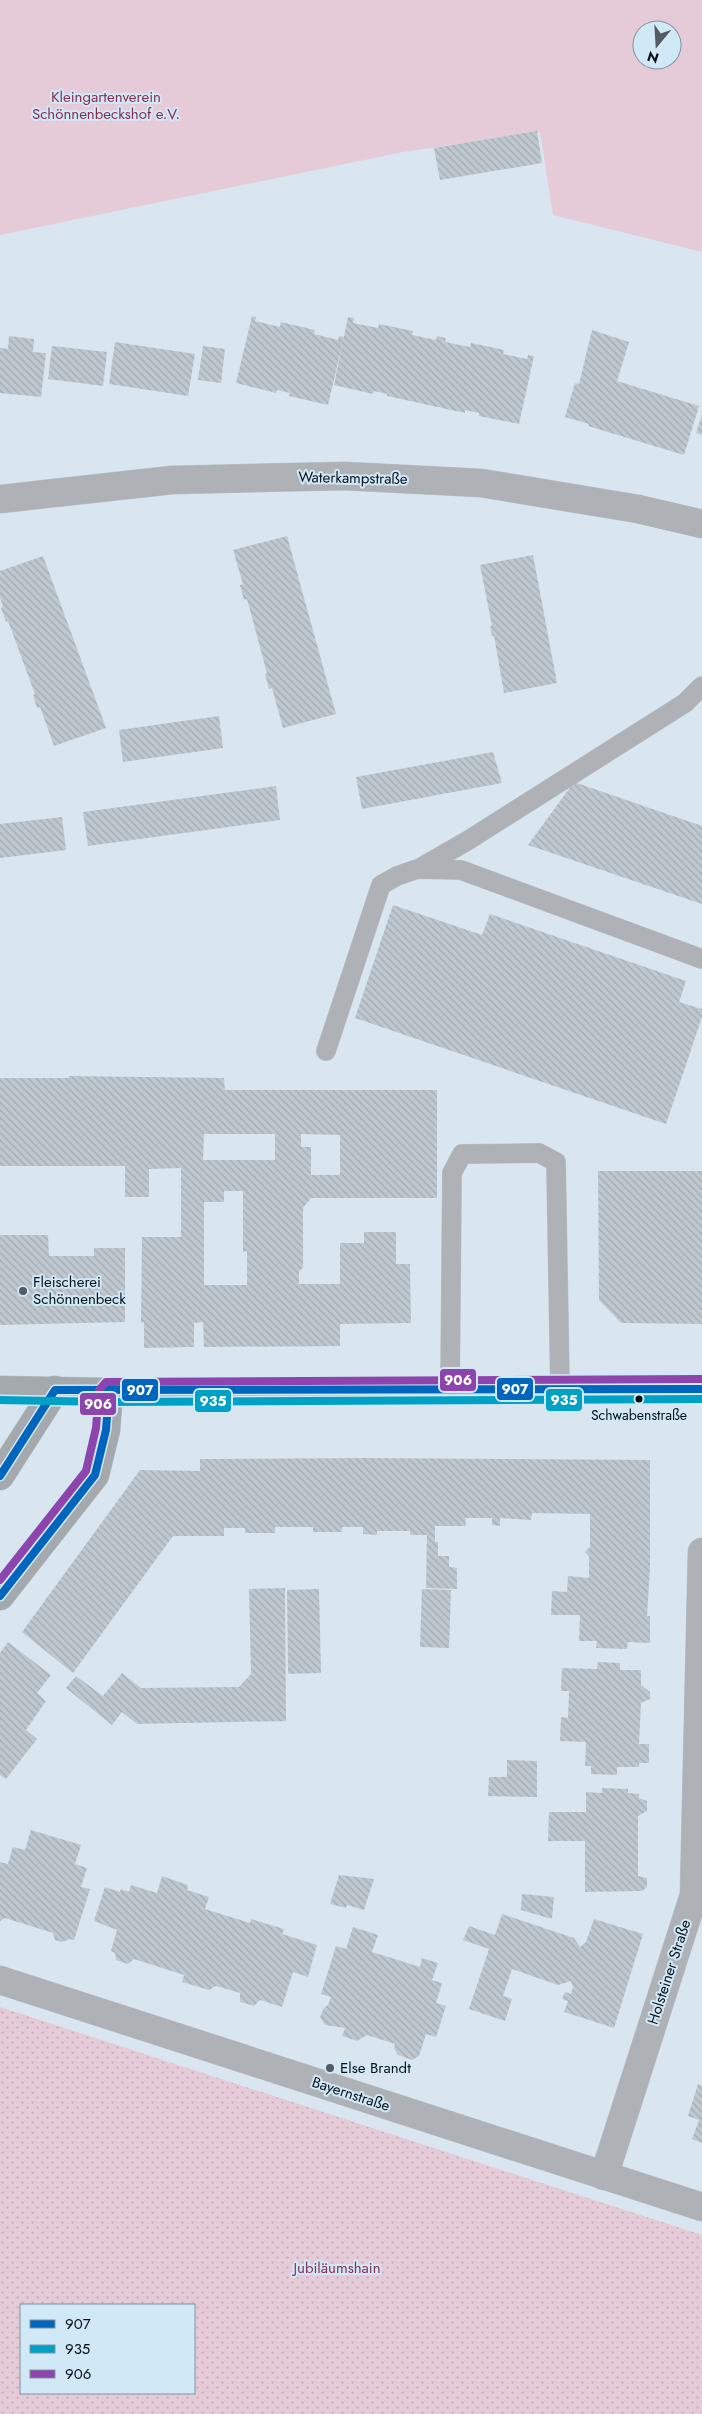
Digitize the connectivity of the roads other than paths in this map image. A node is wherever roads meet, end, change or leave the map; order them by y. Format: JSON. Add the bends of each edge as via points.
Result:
{"nodes":[{"id":1,"x":0,"y":499,"type":"edge"},
{"id":2,"x":702,"y":524,"type":"edge"},
{"id":3,"x":702,"y":686,"type":"edge"},
{"id":4,"x":417,"y":870,"type":"junction"},
{"id":5,"x":702,"y":959,"type":"edge"},
{"id":6,"x":326,"y":1051,"type":"dead end"},
{"id":7,"x":560,"y":1388,"type":"junction"},
{"id":8,"x":450,"y":1389,"type":"junction"},
{"id":9,"x":702,"y":1389,"type":"edge"},
{"id":10,"x":0,"y":1390,"type":"edge"},
{"id":11,"x":55,"y":1390,"type":"junction"},
{"id":12,"x":109,"y":1392,"type":"junction"},
{"id":13,"x":0,"y":1476,"type":"edge"},
{"id":14,"x":702,"y":1552,"type":"edge"},
{"id":15,"x":0,"y":1596,"type":"edge"},
{"id":16,"x":698,"y":1895,"type":"edge"},
{"id":17,"x":0,"y":1980,"type":"edge"},
{"id":18,"x":604,"y":2176,"type":"junction"},
{"id":19,"x":702,"y":2207,"type":"edge"}],
"edges":[{"from":1,"to":2,"type":"street","name":"Waterkampstraße","via":[[172,480],[344,476],[481,483],[638,508]]},
{"from":3,"to":4,"type":"lane","via":[[685,703]]},
{"from":4,"to":5,"type":"lane","via":[[461,870]]},
{"from":4,"to":6,"type":"lane","via":[[381,885]]},
{"from":7,"to":8,"type":"main road"},
{"from":7,"to":8,"type":"lane","via":[[556,1162],[539,1153],[462,1154],[452,1174]]},
{"from":7,"to":9,"type":"main road"},
{"from":8,"to":12,"type":"main road"},
{"from":10,"to":11,"type":"main road"},
{"from":11,"to":12,"type":"main road"},
{"from":11,"to":13,"type":"main road"},
{"from":12,"to":15,"type":"main road","via":[[106,1430],[95,1475]]},
{"from":14,"to":16,"type":"street","name":"Holsteiner Straße"},
{"from":16,"to":18,"type":"street","name":"Holsteiner Straße"},
{"from":17,"to":18,"type":"street","name":"Bayernstraße"},
{"from":18,"to":19,"type":"street","name":"Bayernstraße"}]}
